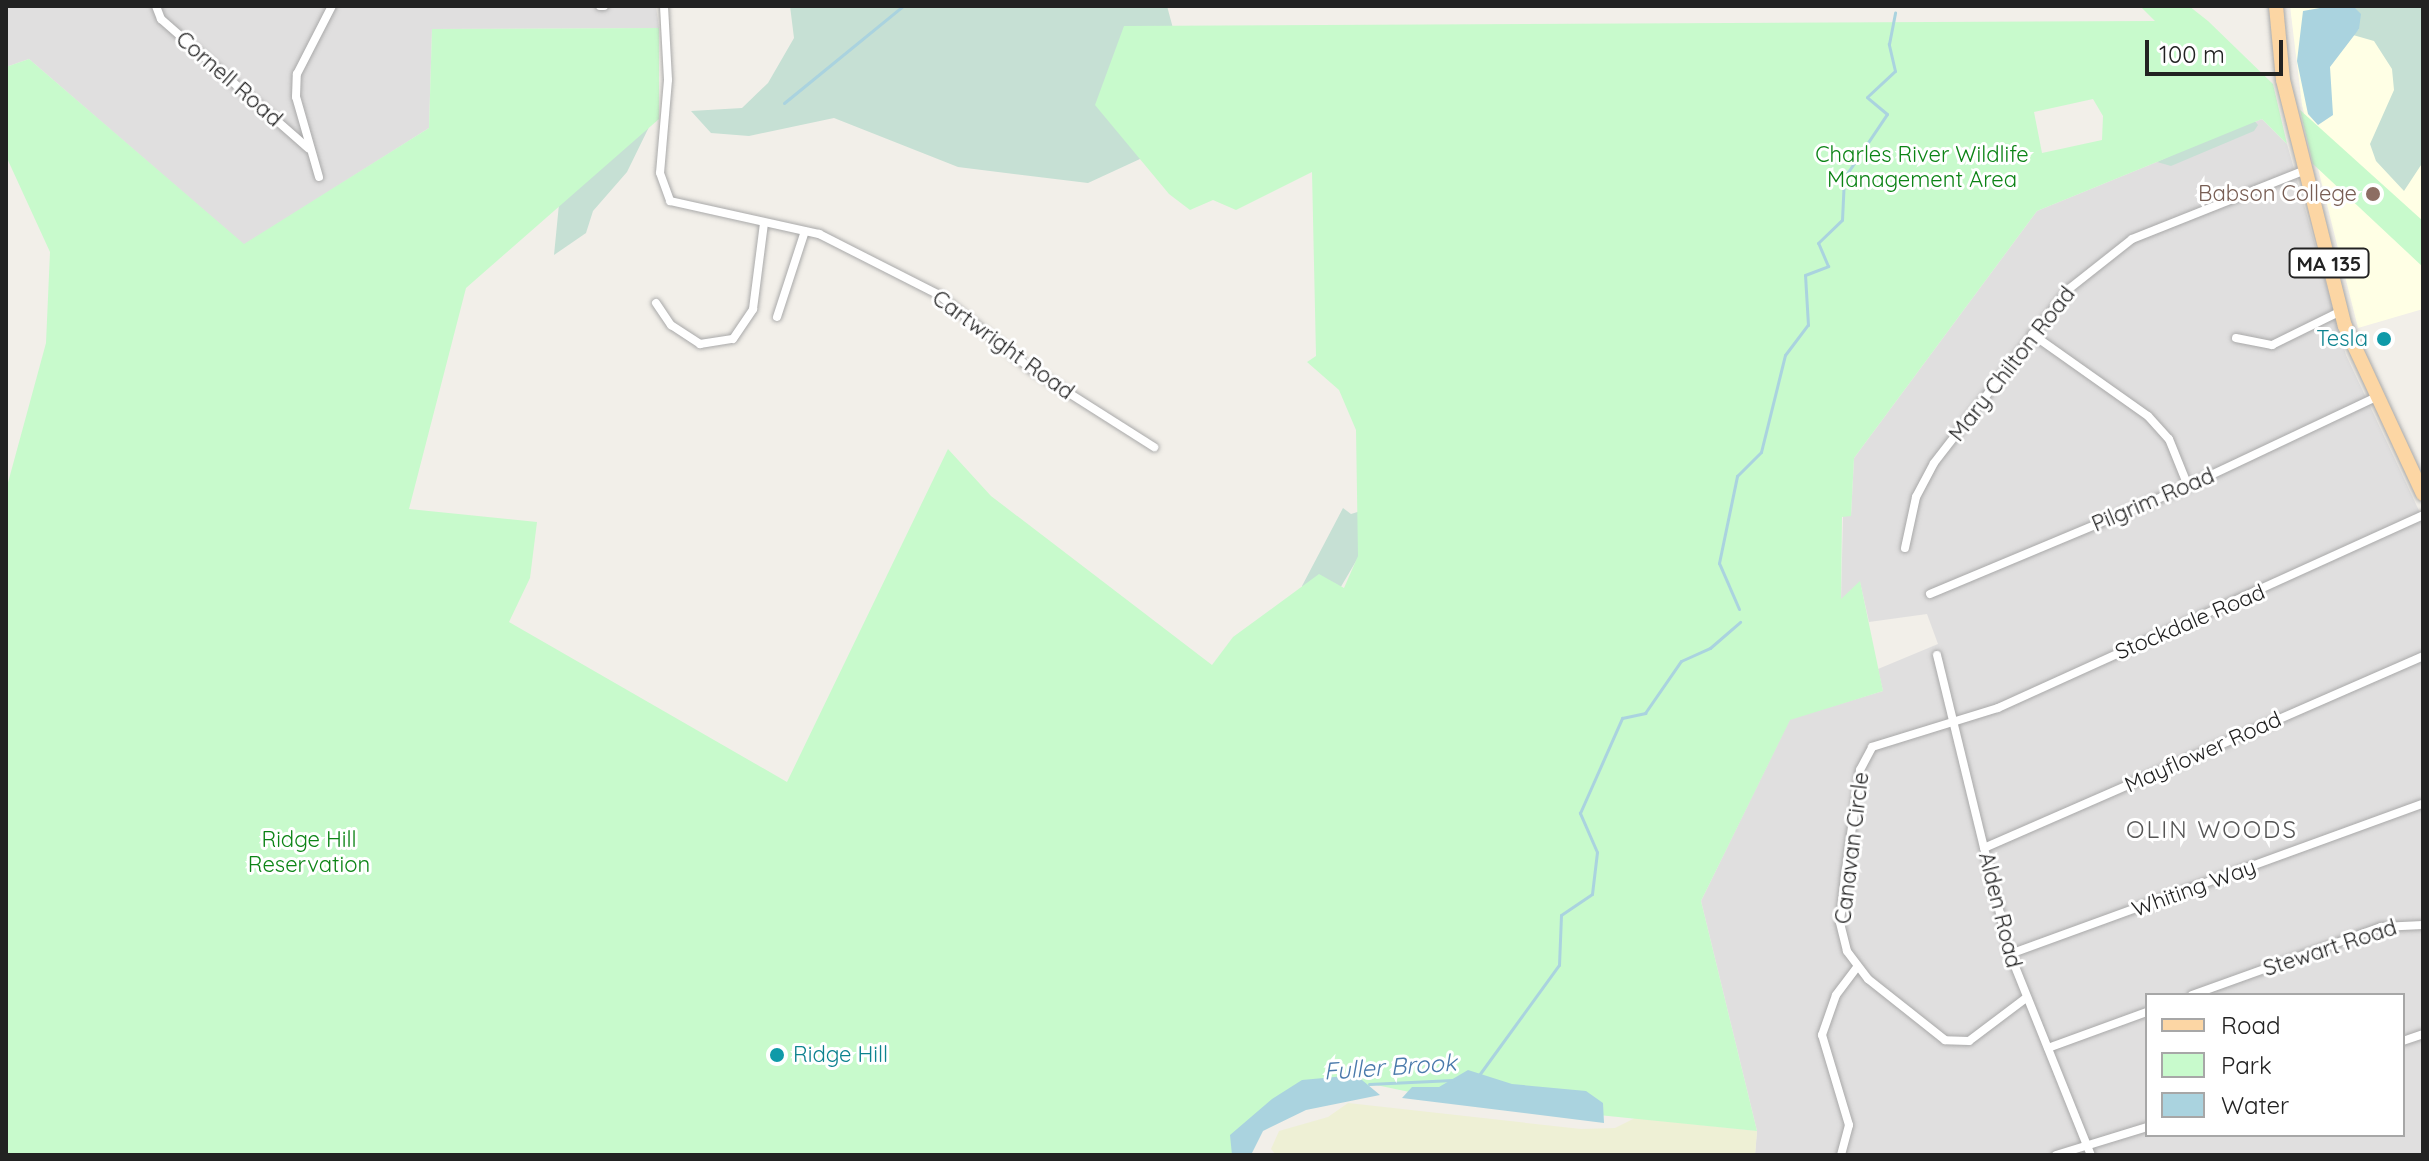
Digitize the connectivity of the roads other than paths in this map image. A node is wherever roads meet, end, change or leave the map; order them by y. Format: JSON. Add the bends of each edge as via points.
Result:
{"nodes":[{"id":1,"x":156,"y":6,"type":"edge"},
{"id":2,"x":332,"y":6,"type":"edge"},
{"id":3,"x":664,"y":6,"type":"edge"},
{"id":4,"x":2276,"y":6,"type":"edge"},
{"id":5,"x":308,"y":148,"type":"junction"},
{"id":6,"x":2305,"y":170,"type":"junction"},
{"id":7,"x":319,"y":177,"type":"dead end"},
{"id":8,"x":764,"y":223,"type":"junction"},
{"id":9,"x":805,"y":231,"type":"junction"},
{"id":10,"x":656,"y":303,"type":"dead end"},
{"id":11,"x":2341,"y":311,"type":"junction"},
{"id":12,"x":777,"y":317,"type":"dead end"},
{"id":13,"x":2032,"y":334,"type":"junction"},
{"id":14,"x":2236,"y":338,"type":"dead end"},
{"id":15,"x":2374,"y":398,"type":"junction"},
{"id":16,"x":1154,"y":447,"type":"dead end"},
{"id":17,"x":2188,"y":486,"type":"junction"},
{"id":18,"x":2423,"y":494,"type":"edge"},
{"id":19,"x":2423,"y":515,"type":"edge"},
{"id":20,"x":1905,"y":548,"type":"dead end"},
{"id":21,"x":1930,"y":594,"type":"dead end"},
{"id":22,"x":1937,"y":655,"type":"dead end"},
{"id":23,"x":2423,"y":656,"type":"edge"},
{"id":24,"x":1955,"y":722,"type":"junction"},
{"id":25,"x":2423,"y":804,"type":"edge"},
{"id":26,"x":1984,"y":848,"type":"junction"},
{"id":27,"x":2423,"y":925,"type":"edge"},
{"id":28,"x":2010,"y":954,"type":"junction"},
{"id":29,"x":1857,"y":967,"type":"junction"},
{"id":30,"x":2198,"y":993,"type":"edge"},
{"id":31,"x":2026,"y":998,"type":"junction"},
{"id":32,"x":2145,"y":1013,"type":"edge"},
{"id":33,"x":2048,"y":1048,"type":"junction"},
{"id":34,"x":2145,"y":1128,"type":"edge"},
{"id":35,"x":2086,"y":1143,"type":"junction"},
{"id":36,"x":1841,"y":1155,"type":"edge"},
{"id":37,"x":2056,"y":1155,"type":"edge"},
{"id":38,"x":2091,"y":1155,"type":"edge"}],
"edges":[{"from":1,"to":5,"type":"street","name":"Cornell Road","via":[[170,27]]},
{"from":2,"to":5,"type":"street","via":[[297,74]]},
{"from":3,"to":8,"type":"street","name":"Cartwright Road","via":[[662,188],[670,201]]},
{"from":4,"to":6,"type":"main road","number":"MA 135","via":[[2281,66]]},
{"from":5,"to":7,"type":"street"},
{"from":6,"to":11,"type":"main road","number":"MA 135"},
{"from":6,"to":13,"type":"street","name":"Mary Chilton Road","via":[[2115,250],[2069,289]]},
{"from":8,"to":9,"type":"street","name":"Cartwright Road"},
{"from":8,"to":10,"type":"street","via":[[753,309],[733,339],[700,344],[671,325]]},
{"from":9,"to":12,"type":"street"},
{"from":9,"to":16,"type":"street","name":"Cartwright Road","via":[[939,295],[1031,369]]},
{"from":11,"to":14,"type":"street","via":[[2272,345]]},
{"from":11,"to":15,"type":"main road","number":"MA 135"},
{"from":13,"to":17,"type":"street","via":[[2148,416],[2169,439]]},
{"from":13,"to":20,"type":"street","name":"Mary Chilton Road","via":[[1923,482]]},
{"from":15,"to":17,"type":"street","name":"Pilgrim Road"},
{"from":15,"to":18,"type":"main road","number":"MA 135"},
{"from":17,"to":21,"type":"street","name":"Pilgrim Road"},
{"from":19,"to":24,"type":"street","name":"Stockdale Road","via":[[2328,562]]},
{"from":22,"to":24,"type":"street","name":"Alden Road"},
{"from":23,"to":26,"type":"street","name":"Mayflower Road"},
{"from":24,"to":26,"type":"street","name":"Alden Road"},
{"from":24,"to":29,"type":"street","name":"Canavan Circle","via":[[1889,738],[1864,759],[1840,922]]},
{"from":25,"to":28,"type":"street","name":"Whiting Way"},
{"from":26,"to":28,"type":"street","name":"Alden Road"},
{"from":27,"to":30,"type":"street","name":"Stewart Road","via":[[2381,927]]},
{"from":28,"to":31,"type":"street","name":"Alden Road"},
{"from":29,"to":31,"type":"street","name":"Canavan Circle","via":[[1933,1036],[1957,1043],[1984,1033]]},
{"from":29,"to":36,"type":"street","via":[[1836,995],[1822,1035],[1849,1125]]},
{"from":31,"to":33,"type":"street","name":"Alden Road"},
{"from":32,"to":33,"type":"street"},
{"from":33,"to":35,"type":"street","name":"Alden Road"},
{"from":34,"to":35,"type":"street"},
{"from":35,"to":37,"type":"street"},
{"from":35,"to":38,"type":"street","name":"Alden Road"}]}
